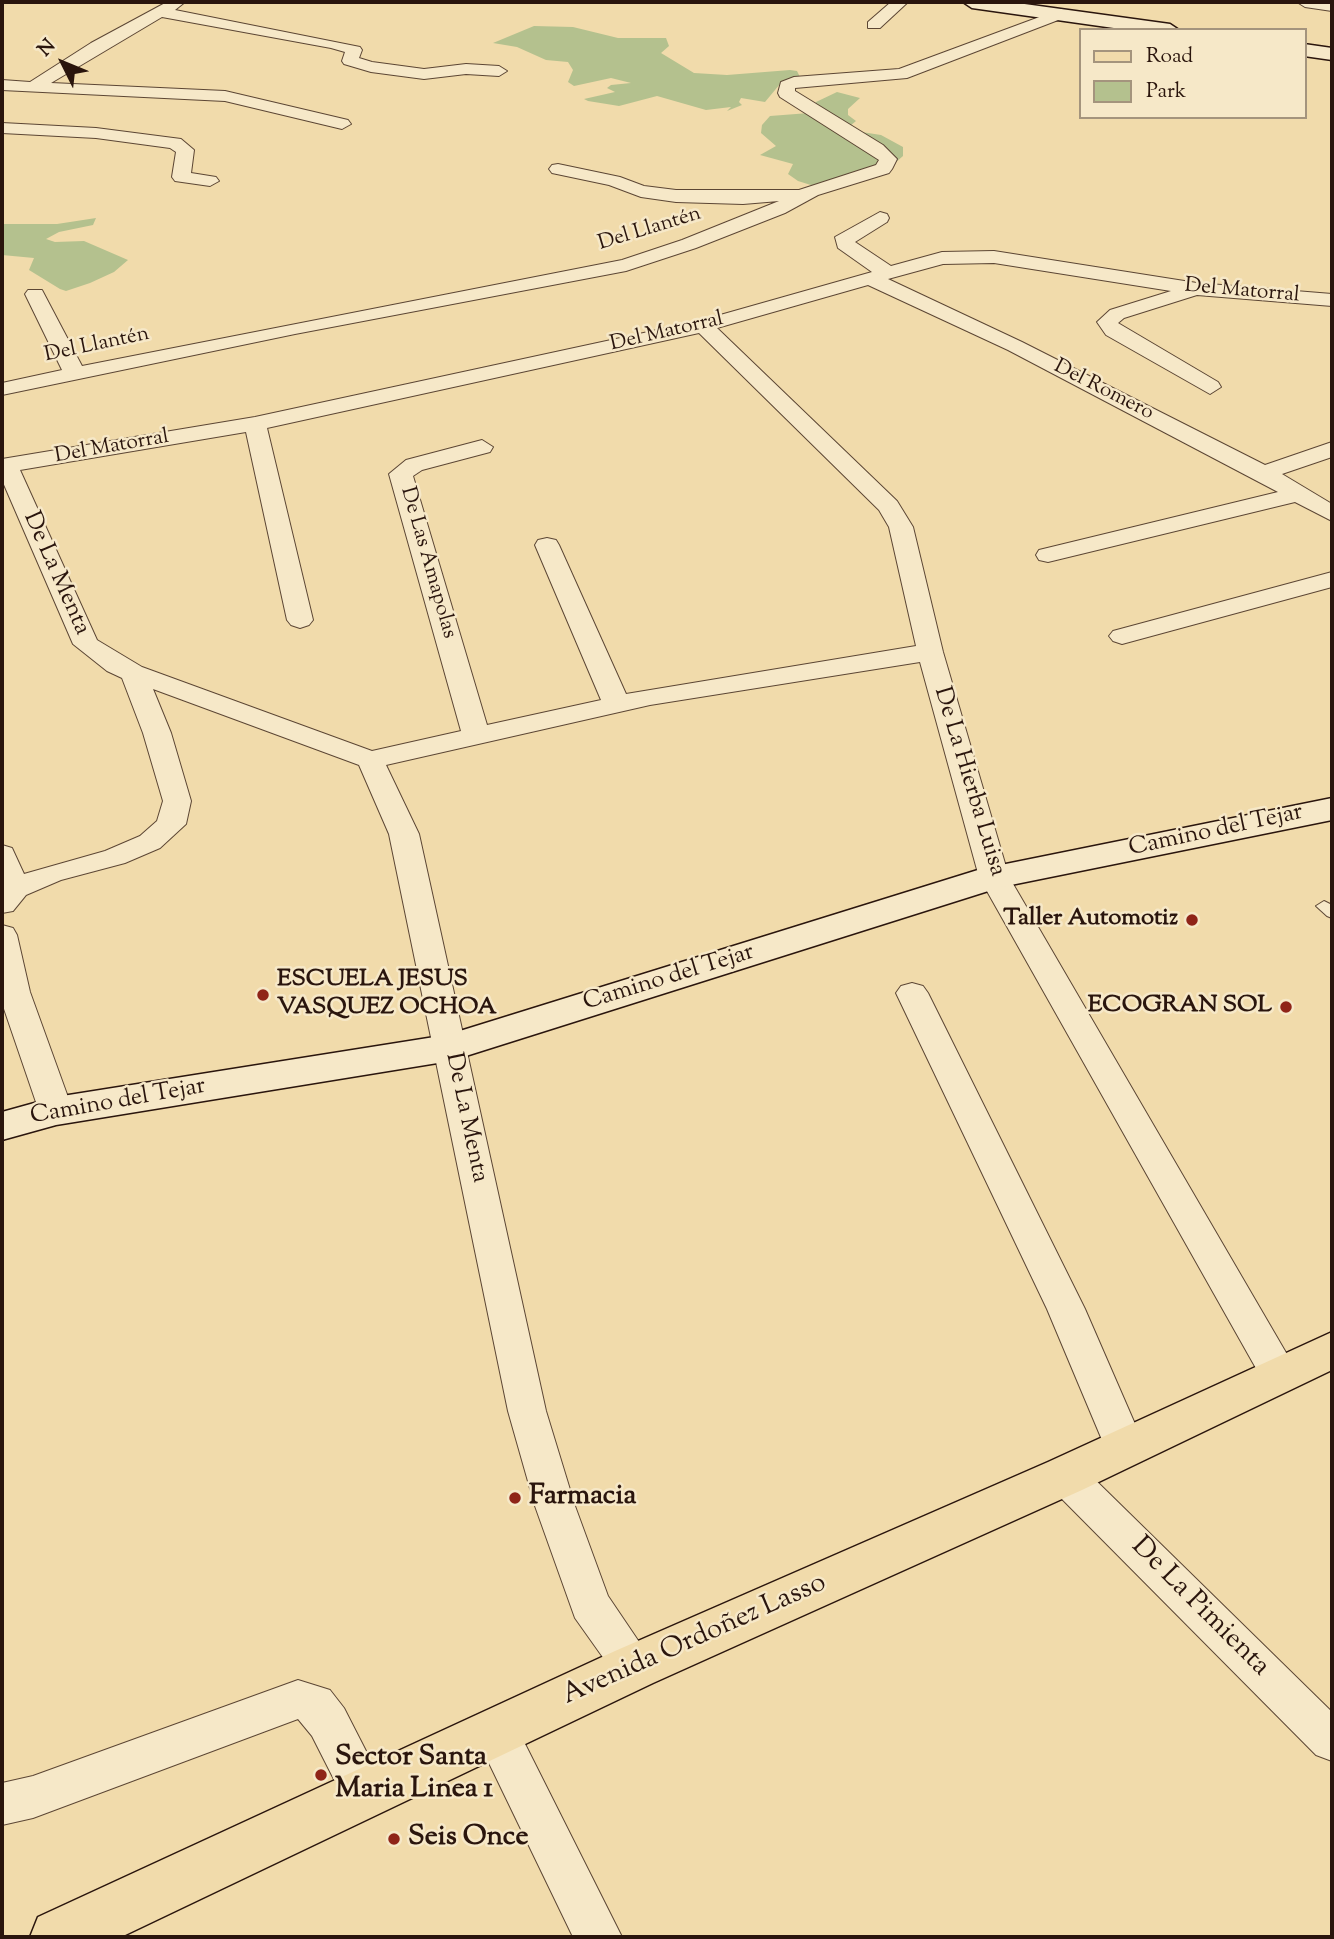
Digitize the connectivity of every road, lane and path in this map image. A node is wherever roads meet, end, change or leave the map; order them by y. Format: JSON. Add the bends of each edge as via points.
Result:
{"nodes":[{"id":1,"x":178,"y":2,"type":"edge"},
{"id":2,"x":900,"y":2,"type":"edge"},
{"id":3,"x":972,"y":2,"type":"edge"},
{"id":4,"x":1305,"y":2,"type":"edge"},
{"id":5,"x":1332,"y":6,"type":"edge"},
{"id":6,"x":161,"y":12,"type":"junction"},
{"id":7,"x":1061,"y":14,"type":"junction"},
{"id":8,"x":874,"y":25,"type":"dead end"},
{"id":9,"x":1156,"y":28,"type":"edge"},
{"id":10,"x":1306,"y":50,"type":"edge"},
{"id":11,"x":1332,"y":54,"type":"edge"},
{"id":12,"x":499,"y":71,"type":"dead end"},
{"id":13,"x":5,"y":88,"type":"edge"},
{"id":14,"x":33,"y":88,"type":"junction"},
{"id":15,"x":342,"y":124,"type":"dead end"},
{"id":16,"x":2,"y":128,"type":"edge"},
{"id":17,"x":558,"y":169,"type":"dead end"},
{"id":18,"x":210,"y":181,"type":"dead end"},
{"id":19,"x":806,"y":194,"type":"junction"},
{"id":20,"x":880,"y":218,"type":"dead end"},
{"id":21,"x":878,"y":276,"type":"junction"},
{"id":22,"x":1197,"y":289,"type":"junction"},
{"id":23,"x":35,"y":294,"type":"dead end"},
{"id":24,"x":1332,"y":300,"type":"edge"},
{"id":25,"x":703,"y":326,"type":"junction"},
{"id":26,"x":1201,"y":355,"type":"dead end"},
{"id":27,"x":1171,"y":365,"type":"junction"},
{"id":28,"x":75,"y":374,"type":"junction"},
{"id":29,"x":1210,"y":387,"type":"dead end"},
{"id":30,"x":2,"y":389,"type":"edge"},
{"id":31,"x":255,"y":424,"type":"junction"},
{"id":32,"x":482,"y":447,"type":"dead end"},
{"id":33,"x":1332,"y":449,"type":"edge"},
{"id":34,"x":4,"y":466,"type":"edge"},
{"id":35,"x":1264,"y":473,"type":"junction"},
{"id":36,"x":1298,"y":494,"type":"junction"},
{"id":37,"x":1332,"y":514,"type":"edge"},
{"id":38,"x":547,"y":545,"type":"dead end"},
{"id":39,"x":1048,"y":555,"type":"dead end"},
{"id":40,"x":1332,"y":579,"type":"edge"},
{"id":41,"x":300,"y":620,"type":"dead end"},
{"id":42,"x":1122,"y":636,"type":"dead end"},
{"id":43,"x":930,"y":652,"type":"junction"},
{"id":44,"x":133,"y":673,"type":"junction"},
{"id":45,"x":617,"y":705,"type":"junction"},
{"id":46,"x":476,"y":736,"type":"junction"},
{"id":47,"x":370,"y":760,"type":"junction"},
{"id":48,"x":1332,"y":809,"type":"edge"},
{"id":49,"x":2,"y":853,"type":"edge"},
{"id":50,"x":994,"y":877,"type":"junction"},
{"id":51,"x":8,"y":896,"type":"edge"},
{"id":52,"x":2,"y":935,"type":"edge"},
{"id":53,"x":8,"y":993,"type":"edge"},
{"id":54,"x":912,"y":993,"type":"dead end"},
{"id":55,"x":450,"y":1048,"type":"junction"},
{"id":56,"x":56,"y":1111,"type":"junction"},
{"id":57,"x":2,"y":1126,"type":"edge"},
{"id":58,"x":1332,"y":1350,"type":"edge"},
{"id":59,"x":1280,"y":1375,"type":"junction"},
{"id":60,"x":1125,"y":1447,"type":"junction"},
{"id":61,"x":1065,"y":1476,"type":"junction"},
{"id":62,"x":634,"y":1667,"type":"junction"},
{"id":63,"x":496,"y":1732,"type":"junction"},
{"id":64,"x":1332,"y":1741,"type":"edge"},
{"id":65,"x":365,"y":1794,"type":"junction"},
{"id":66,"x":2,"y":1804,"type":"edge"},
{"id":67,"x":59,"y":1937,"type":"edge"},
{"id":68,"x":598,"y":1937,"type":"edge"}],
"edges":[{"from":1,"to":6,"type":"street"},
{"from":2,"to":8,"type":"street"},
{"from":3,"to":7,"type":"street"},
{"from":4,"to":5,"type":"street"},
{"from":6,"to":12,"type":"street","via":[[341,46],[354,50],[349,61],[371,67],[424,74]]},
{"from":6,"to":14,"type":"street"},
{"from":7,"to":9,"type":"street"},
{"from":7,"to":19,"type":"street","name":"Del Llantén","via":[[901,74],[814,79],[787,86],[786,93],[888,159],[883,169]]},
{"from":10,"to":11,"type":"street"},
{"from":13,"to":14,"type":"street"},
{"from":14,"to":15,"type":"street","via":[[225,96]]},
{"from":16,"to":18,"type":"street","via":[[175,143],[185,150],[181,177]]},
{"from":17,"to":19,"type":"street","via":[[676,196]]},
{"from":19,"to":28,"type":"street","name":"Del Llantén","via":[[740,226],[626,265]]},
{"from":20,"to":21,"type":"street","name":"Del Romero","via":[[845,237],[845,244]]},
{"from":21,"to":22,"type":"street","name":"Del Matorral","via":[[943,258],[975,256]]},
{"from":21,"to":25,"type":"street","name":"Del Matorral"},
{"from":21,"to":35,"type":"street","name":"Del Romero"},
{"from":22,"to":24,"type":"street","name":"Del Matorral"},
{"from":22,"to":27,"type":"street","via":[[1118,314],[1107,322],[1113,331]]},
{"from":23,"to":28,"type":"street"},
{"from":25,"to":31,"type":"street","name":"Del Matorral"},
{"from":25,"to":43,"type":"street","name":"De La Hierba Luisa","via":[[889,506],[901,527]]},
{"from":26,"to":27,"type":"street"},
{"from":27,"to":29,"type":"street"},
{"from":28,"to":30,"type":"street","name":"Del Llantén"},
{"from":31,"to":34,"type":"street","name":"Del Matorral"},
{"from":31,"to":41,"type":"street"},
{"from":32,"to":46,"type":"street","name":"De Las Amapolas","via":[[414,465],[401,474]]},
{"from":33,"to":35,"type":"street"},
{"from":34,"to":44,"type":"street","name":"De La Menta","via":[[86,644]]},
{"from":35,"to":36,"type":"street","name":"Del Romero"},
{"from":36,"to":37,"type":"street","name":"Del Romero"},
{"from":36,"to":39,"type":"street"},
{"from":38,"to":45,"type":"street"},
{"from":40,"to":42,"type":"street"},
{"from":43,"to":45,"type":"street"},
{"from":43,"to":50,"type":"street","name":"De La Hierba Luisa"},
{"from":44,"to":47,"type":"street","name":"De La Menta"},
{"from":44,"to":51,"type":"street","via":[[177,801],[171,824],[150,842],[115,857],[50,874]]},
{"from":45,"to":46,"type":"street"},
{"from":46,"to":47,"type":"street"},
{"from":47,"to":55,"type":"street","name":"De La Menta","via":[[404,834]]},
{"from":48,"to":50,"type":"street","name":"Camino del Tejar"},
{"from":49,"to":51,"type":"street"},
{"from":50,"to":55,"type":"street","name":"Camino del Tejar"},
{"from":50,"to":59,"type":"street","name":"De La Hierba Luisa"},
{"from":52,"to":53,"type":"street"},
{"from":53,"to":56,"type":"street"},
{"from":54,"to":60,"type":"street","via":[[1066,1309]]},
{"from":55,"to":56,"type":"street","name":"Camino del Tejar"},
{"from":55,"to":62,"type":"street","name":"De La Menta","via":[[527,1411],[555,1506],[590,1605]]},
{"from":56,"to":57,"type":"street","name":"Camino del Tejar"},
{"from":58,"to":59,"type":"main road","name":"Avenida Ordoñez Lasso"},
{"from":59,"to":60,"type":"main road","name":"Avenida Ordoñez Lasso"},
{"from":60,"to":61,"type":"main road","name":"Avenida Ordoñez Lasso"},
{"from":61,"to":62,"type":"main road","name":"Avenida Ordoñez Lasso"},
{"from":61,"to":64,"type":"street","name":"De La Pimienta"},
{"from":62,"to":63,"type":"main road","name":"Avenida Ordoñez Lasso"},
{"from":63,"to":65,"type":"main road","name":"Avenida Ordoñez Lasso"},
{"from":63,"to":68,"type":"street"},
{"from":65,"to":66,"type":"street","via":[[328,1722],[315,1704],[298,1699],[33,1797]]},
{"from":65,"to":67,"type":"main road","name":"Avenida Ordoñez Lasso"}]}
